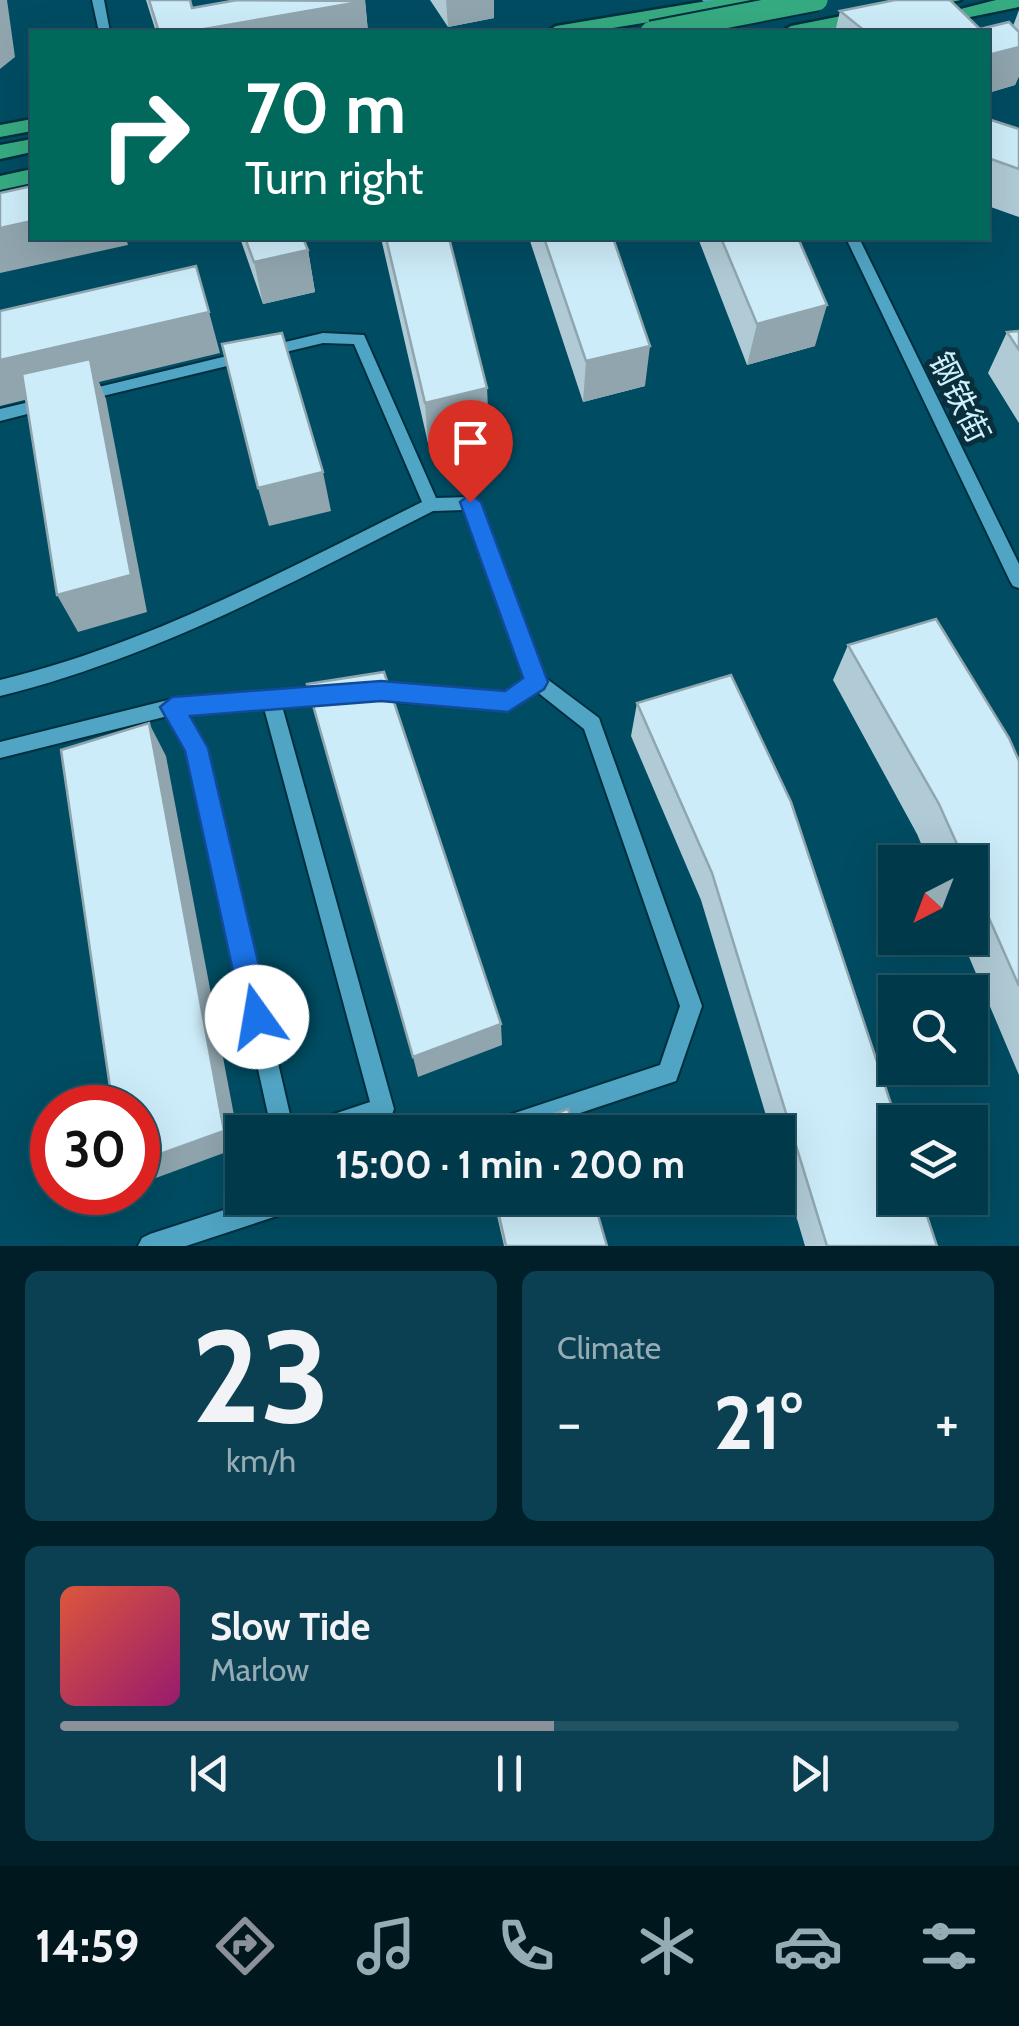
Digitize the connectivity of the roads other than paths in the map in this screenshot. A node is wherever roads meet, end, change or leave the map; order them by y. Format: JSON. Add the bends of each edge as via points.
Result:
{"nodes":[{"id":1,"x":98,"y":0,"type":"edge"},
{"id":2,"x":747,"y":0,"type":"edge"},
{"id":3,"x":818,"y":0,"type":"edge"},
{"id":4,"x":951,"y":0,"type":"edge"},
{"id":5,"x":1019,"y":1,"type":"edge"},
{"id":6,"x":712,"y":3,"type":"edge"},
{"id":7,"x":105,"y":30,"type":"edge"},
{"id":8,"x":567,"y":30,"type":"edge"},
{"id":9,"x":662,"y":30,"type":"edge"},
{"id":10,"x":734,"y":30,"type":"edge"},
{"id":11,"x":801,"y":30,"type":"edge"},
{"id":12,"x":880,"y":30,"type":"edge"},
{"id":13,"x":30,"y":125,"type":"edge"},
{"id":14,"x":0,"y":130,"type":"edge"},
{"id":15,"x":30,"y":146,"type":"edge"},
{"id":16,"x":0,"y":152,"type":"edge"},
{"id":17,"x":30,"y":176,"type":"edge"},
{"id":18,"x":0,"y":183,"type":"edge"},
{"id":19,"x":30,"y":199,"type":"edge"},
{"id":20,"x":0,"y":205,"type":"edge"},
{"id":21,"x":853,"y":240,"type":"edge"},
{"id":22,"x":0,"y":415,"type":"edge"},
{"id":23,"x":431,"y":505,"type":"junction"},
{"id":24,"x":1019,"y":581,"type":"edge"},
{"id":25,"x":536,"y":682,"type":"junction"},
{"id":26,"x":0,"y":688,"type":"edge"},
{"id":27,"x":271,"y":699,"type":"junction"},
{"id":28,"x":172,"y":707,"type":"junction"},
{"id":29,"x":0,"y":750,"type":"edge"},
{"id":30,"x":279,"y":1115,"type":"edge"},
{"id":31,"x":364,"y":1115,"type":"edge"},
{"id":32,"x":541,"y":1115,"type":"edge"},
{"id":33,"x":244,"y":1215,"type":"edge"},
{"id":34,"x":150,"y":1246,"type":"edge"}],
"edges":[{"from":1,"to":7,"type":"street"},
{"from":2,"to":6,"type":"highway"},
{"from":3,"to":9,"type":"highway","bridge":true},
{"from":4,"to":11,"type":"highway"},
{"from":5,"to":12,"type":"highway"},
{"from":6,"to":8,"type":"highway"},
{"from":6,"to":10,"type":"street"},
{"from":13,"to":14,"type":"highway"},
{"from":15,"to":16,"type":"highway"},
{"from":17,"to":18,"type":"highway"},
{"from":19,"to":20,"type":"highway"},
{"from":21,"to":24,"type":"street","name":"钢铁街"},
{"from":22,"to":23,"type":"street","via":[[324,338],[359,340]]},
{"from":23,"to":25,"type":"street","via":[[470,502]]},
{"from":23,"to":26,"type":"street","via":[[222,610],[65,672]]},
{"from":25,"to":27,"type":"street","via":[[508,702],[381,691]]},
{"from":25,"to":32,"type":"street","via":[[592,724],[691,1006],[668,1073]]},
{"from":27,"to":28,"type":"street"},
{"from":27,"to":31,"type":"street","via":[[383,1109]]},
{"from":28,"to":29,"type":"street"},
{"from":28,"to":30,"type":"street","via":[[196,748]]},
{"from":33,"to":34,"type":"street"}]}
